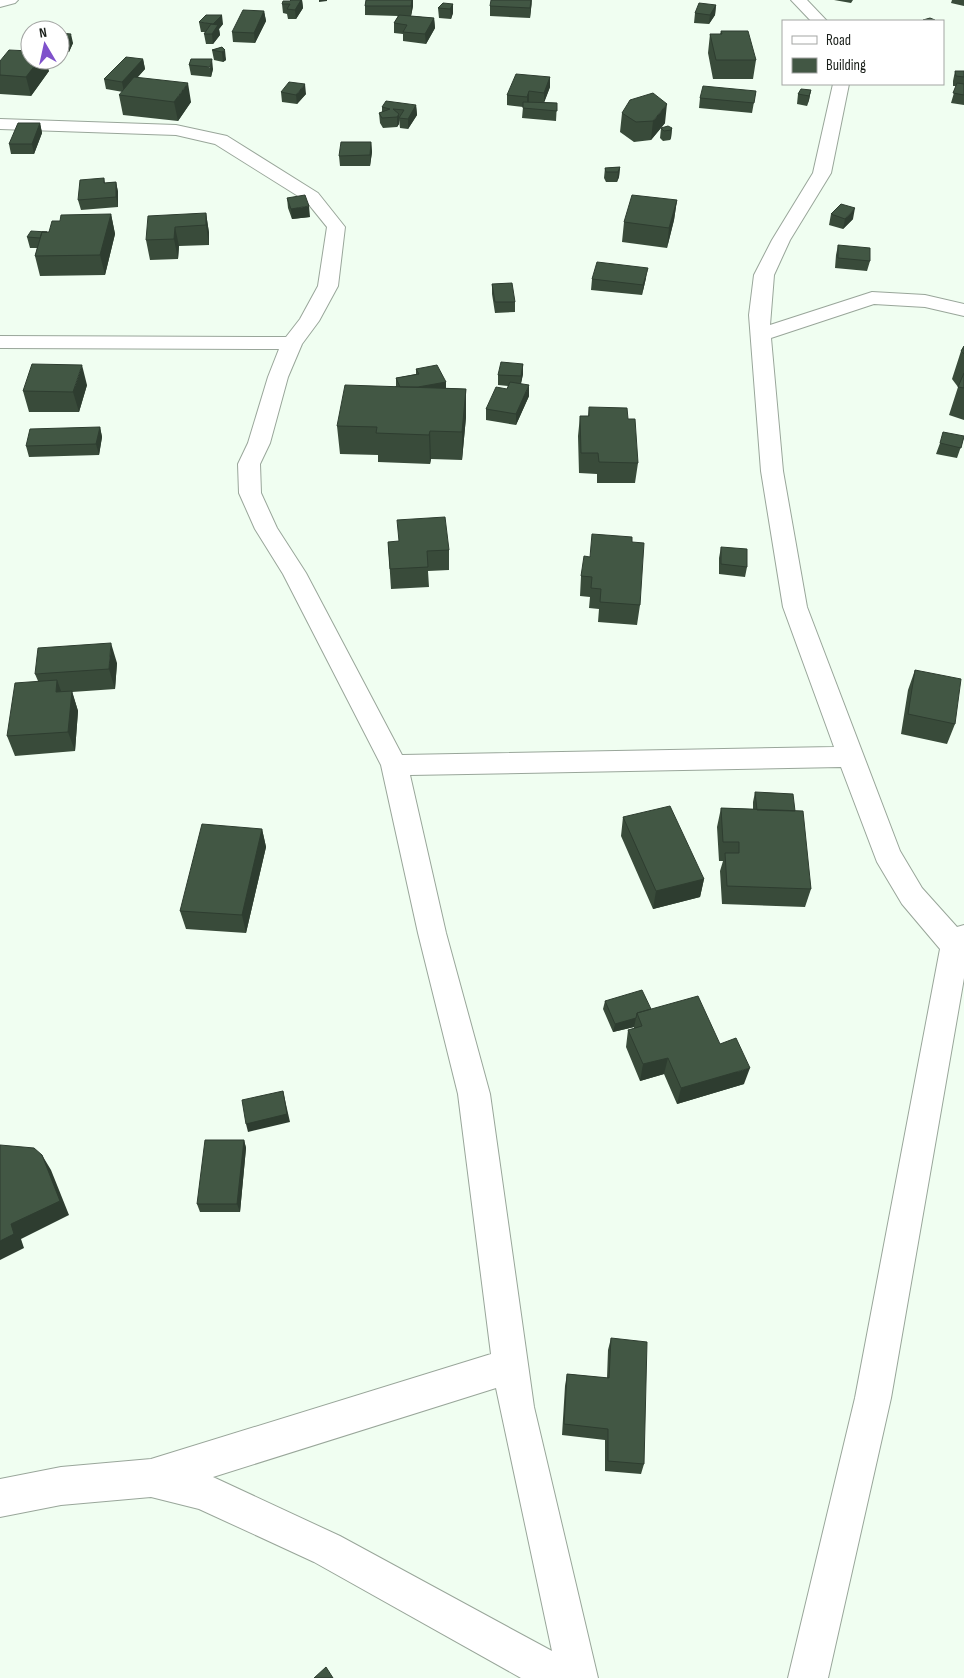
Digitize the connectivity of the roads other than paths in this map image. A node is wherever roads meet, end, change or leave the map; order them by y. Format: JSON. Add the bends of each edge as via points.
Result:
{"nodes":[{"id":1,"x":10,"y":0,"type":"edge"},
{"id":2,"x":799,"y":0,"type":"edge"},
{"id":3,"x":0,"y":2,"type":"edge"},
{"id":4,"x":818,"y":20,"type":"edge"},
{"id":5,"x":842,"y":85,"type":"edge"},
{"id":6,"x":0,"y":124,"type":"edge"},
{"id":7,"x":964,"y":310,"type":"edge"},
{"id":8,"x":761,"y":335,"type":"junction"},
{"id":9,"x":0,"y":342,"type":"edge"},
{"id":10,"x":292,"y":343,"type":"junction"},
{"id":11,"x":852,"y":757,"type":"junction"},
{"id":12,"x":394,"y":765,"type":"junction"},
{"id":13,"x":961,"y":944,"type":"edge"},
{"id":14,"x":510,"y":1366,"type":"junction"},
{"id":15,"x":152,"y":1478,"type":"junction"},
{"id":16,"x":0,"y":1498,"type":"edge"},
{"id":17,"x":561,"y":1678,"type":"edge"},
{"id":18,"x":578,"y":1678,"type":"edge"},
{"id":19,"x":808,"y":1678,"type":"edge"}],
"edges":[{"from":1,"to":3,"type":"street"},
{"from":2,"to":4,"type":"street"},
{"from":5,"to":8,"type":"street","via":[[822,173],[781,240],[764,275],[759,315]]},
{"from":6,"to":10,"type":"street","via":[[176,130],[221,140],[312,197],[336,226],[328,286],[309,321]]},
{"from":7,"to":8,"type":"street","via":[[925,301],[872,298]]},
{"from":8,"to":11,"type":"street","via":[[772,470],[795,607]]},
{"from":9,"to":10,"type":"street"},
{"from":10,"to":12,"type":"street","via":[[249,464],[250,493],[266,529],[294,573]]},
{"from":11,"to":12,"type":"street"},
{"from":11,"to":13,"type":"street","via":[[887,854],[912,896]]},
{"from":12,"to":14,"type":"street","via":[[432,932],[474,1094]]},
{"from":13,"to":19,"type":"street","via":[[873,1398]]},
{"from":14,"to":15,"type":"street"},
{"from":14,"to":18,"type":"street","via":[[516,1407]]},
{"from":15,"to":16,"type":"street","via":[[61,1486]]},
{"from":15,"to":17,"type":"street","via":[[202,1491],[327,1549]]}]}
